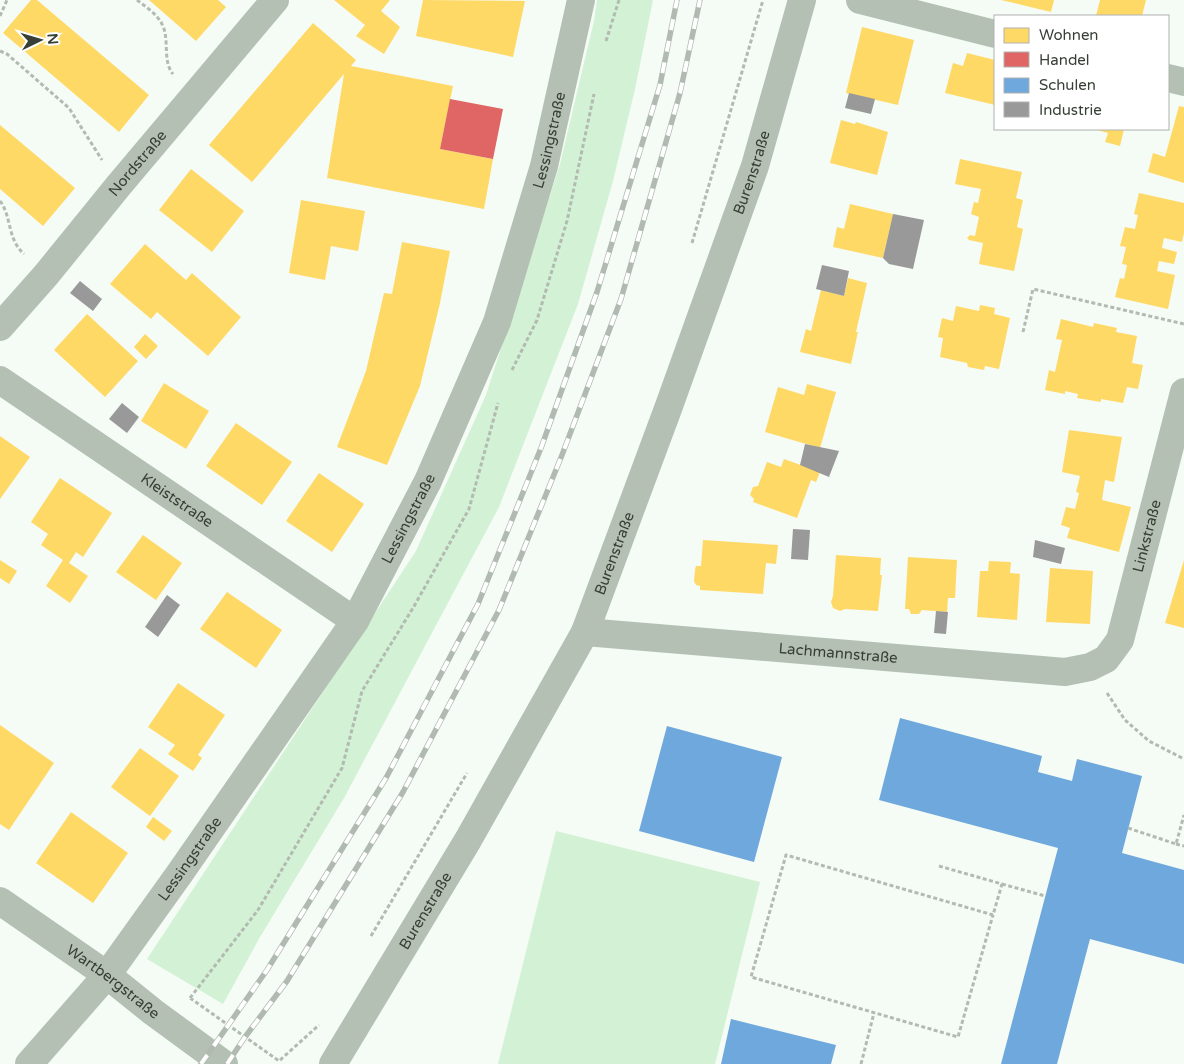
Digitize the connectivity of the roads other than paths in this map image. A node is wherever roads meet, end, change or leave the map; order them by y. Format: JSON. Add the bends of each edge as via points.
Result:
{"nodes":[{"id":1,"x":581,"y":0,"type":"edge"},
{"id":2,"x":802,"y":0,"type":"edge"},
{"id":3,"x":860,"y":0,"type":"edge"},
{"id":4,"x":272,"y":1,"type":"edge"},
{"id":5,"x":994,"y":34,"type":"edge"},
{"id":6,"x":1169,"y":78,"type":"edge"},
{"id":7,"x":1184,"y":82,"type":"edge"},
{"id":8,"x":0,"y":327,"type":"edge"},
{"id":9,"x":0,"y":380,"type":"edge"},
{"id":10,"x":1184,"y":392,"type":"edge"},
{"id":11,"x":355,"y":621,"type":"junction"},
{"id":12,"x":585,"y":632,"type":"junction"},
{"id":13,"x":1090,"y":667,"type":"joint"},
{"id":14,"x":0,"y":901,"type":"edge"},
{"id":15,"x":107,"y":975,"type":"junction"},
{"id":16,"x":338,"y":1054,"type":"edge"},
{"id":17,"x":29,"y":1064,"type":"edge"},
{"id":18,"x":224,"y":1064,"type":"edge"}],
"edges":[{"from":1,"to":11,"type":"street","name":"Lessingstraße","via":[[544,166],[497,322],[428,481]]},
{"from":2,"to":12,"type":"street","name":"Burenstraße","via":[[756,166]]},
{"from":3,"to":5,"type":"street"},
{"from":4,"to":8,"type":"street","name":"Nordstraße"},
{"from":6,"to":7,"type":"street"},
{"from":9,"to":11,"type":"street","name":"Kleiststraße"},
{"from":10,"to":13,"type":"street","name":"Linkstraße","via":[[1120,640],[1106,659]]},
{"from":11,"to":15,"type":"street","name":"Lessingstraße"},
{"from":12,"to":13,"type":"street","name":"Lachmannstraße","via":[[1065,672]]},
{"from":12,"to":16,"type":"street","name":"Burenstraße","via":[[468,840]]},
{"from":14,"to":15,"type":"street","name":"Wartbergstraße"},
{"from":15,"to":17,"type":"street","name":"Lessingstraße"},
{"from":15,"to":18,"type":"street","name":"Wartbergstraße"}]}
